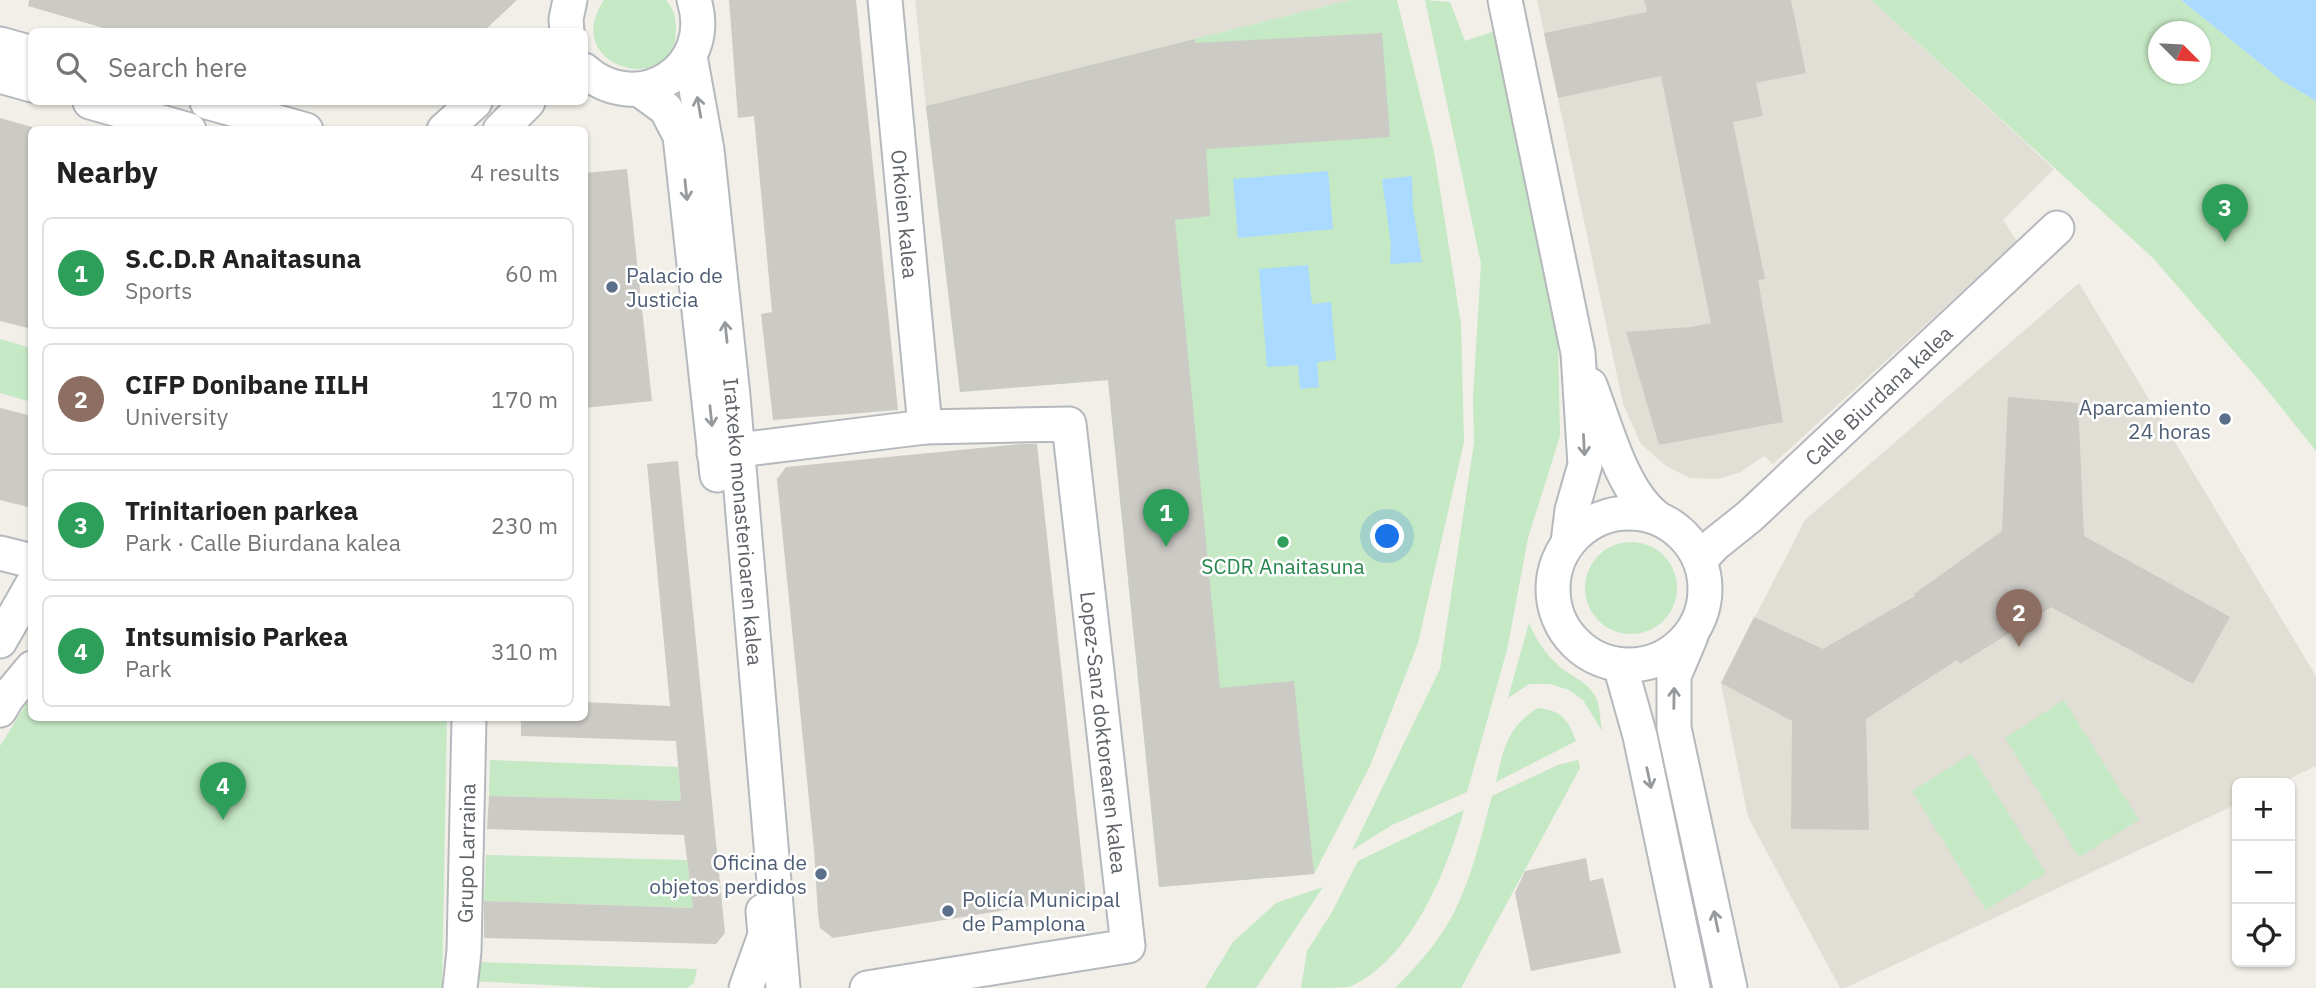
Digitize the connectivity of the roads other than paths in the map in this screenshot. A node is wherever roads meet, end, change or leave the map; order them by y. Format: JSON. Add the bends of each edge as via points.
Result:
{"nodes":[{"id":1,"x":694,"y":0,"type":"edge"},
{"id":2,"x":885,"y":0,"type":"edge"},
{"id":3,"x":1505,"y":0,"type":"edge"},
{"id":4,"x":0,"y":44,"type":"edge"},
{"id":5,"x":28,"y":52,"type":"edge"},
{"id":6,"x":690,"y":56,"type":"junction"},
{"id":7,"x":588,"y":73,"type":"edge"},
{"id":8,"x":0,"y":76,"type":"edge"},
{"id":9,"x":28,"y":84,"type":"edge"},
{"id":10,"x":640,"y":90,"type":"junction"},
{"id":11,"x":101,"y":105,"type":"edge"},
{"id":12,"x":218,"y":105,"type":"edge"},
{"id":13,"x":472,"y":105,"type":"edge"},
{"id":14,"x":525,"y":105,"type":"edge"},
{"id":15,"x":175,"y":126,"type":"edge"},
{"id":16,"x":292,"y":126,"type":"edge"},
{"id":17,"x":448,"y":126,"type":"edge"},
{"id":18,"x":504,"y":126,"type":"edge"},
{"id":19,"x":2057,"y":229,"type":"dead end"},
{"id":20,"x":1578,"y":353,"type":"junction"},
{"id":21,"x":925,"y":427,"type":"junction"},
{"id":22,"x":726,"y":451,"type":"junction"},
{"id":23,"x":1656,"y":517,"type":"junction"},
{"id":24,"x":1568,"y":543,"type":"junction"},
{"id":25,"x":0,"y":553,"type":"edge"},
{"id":26,"x":28,"y":560,"type":"edge"},
{"id":27,"x":1700,"y":560,"type":"junction"},
{"id":28,"x":28,"y":592,"type":"edge"},
{"id":29,"x":1696,"y":624,"type":"junction"},
{"id":30,"x":0,"y":641,"type":"edge"},
{"id":31,"x":1620,"y":665,"type":"junction"},
{"id":32,"x":28,"y":673,"type":"edge"},
{"id":33,"x":0,"y":710,"type":"edge"},
{"id":34,"x":469,"y":721,"type":"edge"},
{"id":35,"x":460,"y":988,"type":"edge"},
{"id":36,"x":746,"y":988,"type":"edge"},
{"id":37,"x":783,"y":988,"type":"edge"},
{"id":38,"x":867,"y":988,"type":"edge"},
{"id":39,"x":1693,"y":988,"type":"edge"},
{"id":40,"x":1730,"y":988,"type":"edge"}],
"edges":[{"from":1,"to":6,"type":"street","via":[[697,38]]},
{"from":2,"to":21,"type":"street","name":"Orkoien kalea"},
{"from":3,"to":20,"type":"street"},
{"from":4,"to":5,"type":"street"},
{"from":6,"to":10,"type":"street","via":[[660,84]]},
{"from":22,"to":6,"type":"street","name":"Iratxeko monasterioaren kalea","one_way":true,"via":[[707,150]]},
{"from":7,"to":10,"type":"street","via":[[621,90]]},
{"from":8,"to":9,"type":"street"},
{"from":10,"to":22,"type":"street","name":"Iratxeko monasterioaren kalea","one_way":true,"via":[[666,108],[680,136]]},
{"from":11,"to":15,"type":"street"},
{"from":12,"to":16,"type":"street"},
{"from":13,"to":17,"type":"street"},
{"from":14,"to":18,"type":"street"},
{"from":19,"to":27,"type":"street","name":"Calle Biurdana kalea"},
{"from":20,"to":23,"type":"street","via":[[1620,464],[1645,508]]},
{"from":20,"to":24,"type":"street","one_way":true,"via":[[1585,465]]},
{"from":21,"to":22,"type":"street"},
{"from":21,"to":38,"type":"street","name":"Lopez-Sanz doktorearen kalea","via":[[1069,424],[1128,946]]},
{"from":22,"to":36,"type":"street","name":"Iratxeko monasterioaren kalea","via":[[733,592],[765,935]]},
{"from":22,"to":37,"type":"street","name":"Iratxeko monasterioaren kalea"},
{"from":23,"to":24,"type":"street","via":[[1632,512],[1608,515],[1586,526]]},
{"from":23,"to":27,"type":"street","via":[[1690,542]]},
{"from":24,"to":31,"type":"street","via":[[1557,563],[1555,608],[1578,647]]},
{"from":25,"to":26,"type":"street"},
{"from":27,"to":29,"type":"street","via":[[1704,604]]},
{"from":28,"to":30,"type":"street"},
{"from":29,"to":31,"type":"street","via":[[1683,643],[1665,656],[1643,664]]},
{"from":40,"to":29,"type":"street","one_way":true,"via":[[1674,728],[1674,676]]},
{"from":31,"to":39,"type":"street","one_way":true,"via":[[1640,736]]},
{"from":32,"to":33,"type":"street"},
{"from":34,"to":35,"type":"street","name":"Grupo Larraina"}]}
